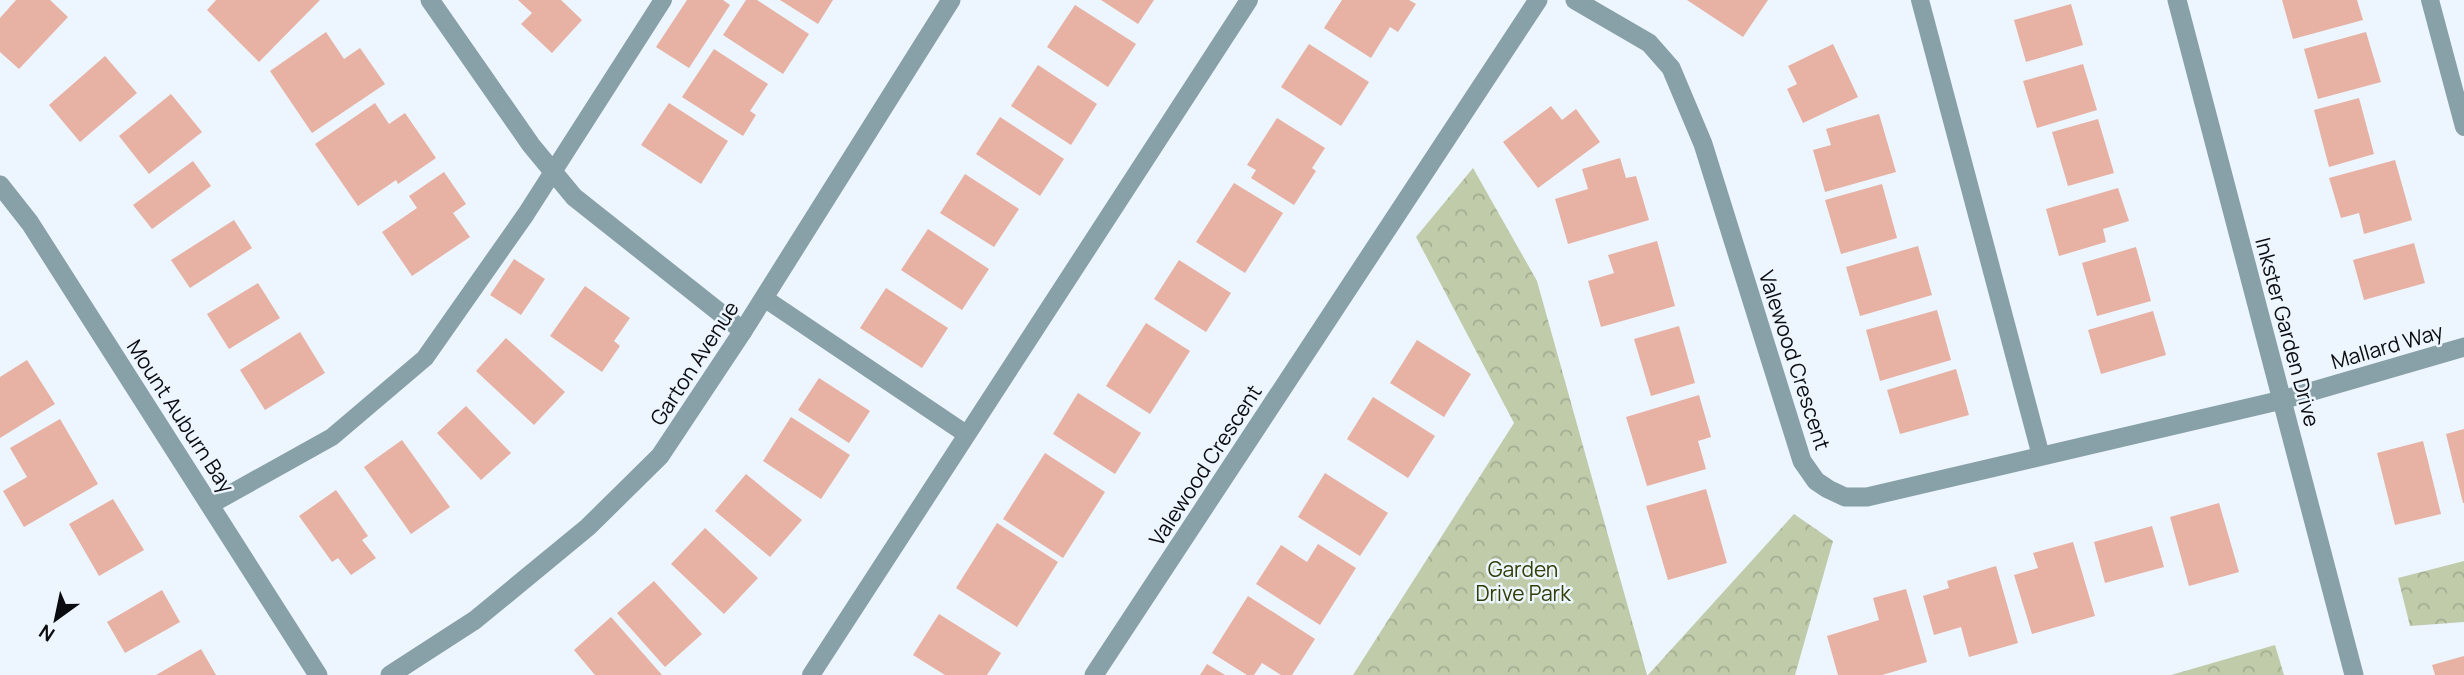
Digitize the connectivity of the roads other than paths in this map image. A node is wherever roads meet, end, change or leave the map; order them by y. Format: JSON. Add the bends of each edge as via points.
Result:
{"nodes":[{"id":1,"x":430,"y":0,"type":"edge"},
{"id":2,"x":663,"y":0,"type":"edge"},
{"id":3,"x":951,"y":0,"type":"edge"},
{"id":4,"x":1249,"y":0,"type":"edge"},
{"id":5,"x":1538,"y":0,"type":"edge"},
{"id":6,"x":1575,"y":0,"type":"edge"},
{"id":7,"x":1920,"y":0,"type":"edge"},
{"id":8,"x":2177,"y":0,"type":"edge"},
{"id":9,"x":2430,"y":0,"type":"edge"},
{"id":10,"x":2464,"y":127,"type":"edge"},
{"id":11,"x":553,"y":172,"type":"junction"},
{"id":12,"x":0,"y":185,"type":"edge"},
{"id":13,"x":764,"y":298,"type":"junction"},
{"id":14,"x":743,"y":331,"type":"junction"},
{"id":15,"x":2464,"y":347,"type":"edge"},
{"id":16,"x":2282,"y":400,"type":"junction"},
{"id":17,"x":966,"y":433,"type":"junction"},
{"id":18,"x":2041,"y":456,"type":"junction"},
{"id":19,"x":210,"y":505,"type":"junction"},
{"id":20,"x":318,"y":675,"type":"edge"},
{"id":21,"x":390,"y":675,"type":"edge"},
{"id":22,"x":811,"y":675,"type":"edge"},
{"id":23,"x":1094,"y":675,"type":"edge"},
{"id":24,"x":2354,"y":675,"type":"edge"}],
"edges":[{"from":1,"to":11,"type":"street"},
{"from":2,"to":11,"type":"lane"},
{"from":3,"to":13,"type":"street","name":"Garton Avenue"},
{"from":4,"to":17,"type":"lane"},
{"from":5,"to":23,"type":"street","name":"Valewood Crescent"},
{"from":6,"to":18,"type":"street","name":"Valewood Crescent","via":[[1649,43],[1671,68],[1703,144],[1802,461],[1816,481],[1844,497],[1867,497]]},
{"from":7,"to":18,"type":"lane"},
{"from":8,"to":16,"type":"street","name":"Inkster Garden Drive"},
{"from":9,"to":10,"type":"lane"},
{"from":11,"to":14,"type":"street","via":[[574,197]]},
{"from":11,"to":19,"type":"lane","via":[[425,358],[332,437]]},
{"from":12,"to":19,"type":"street","name":"Mount Auburn Bay","via":[[30,223]]},
{"from":13,"to":14,"type":"street","name":"Garton Avenue"},
{"from":13,"to":17,"type":"lane"},
{"from":14,"to":21,"type":"street","name":"Garton Avenue","via":[[660,456],[588,527],[475,620]]},
{"from":15,"to":16,"type":"street","name":"Mallard Way"},
{"from":16,"to":18,"type":"street","name":"Valewood Crescent"},
{"from":16,"to":24,"type":"street","name":"Inkster Garden Drive"},
{"from":17,"to":22,"type":"lane"},
{"from":19,"to":20,"type":"street","name":"Mount Auburn Bay"}]}
